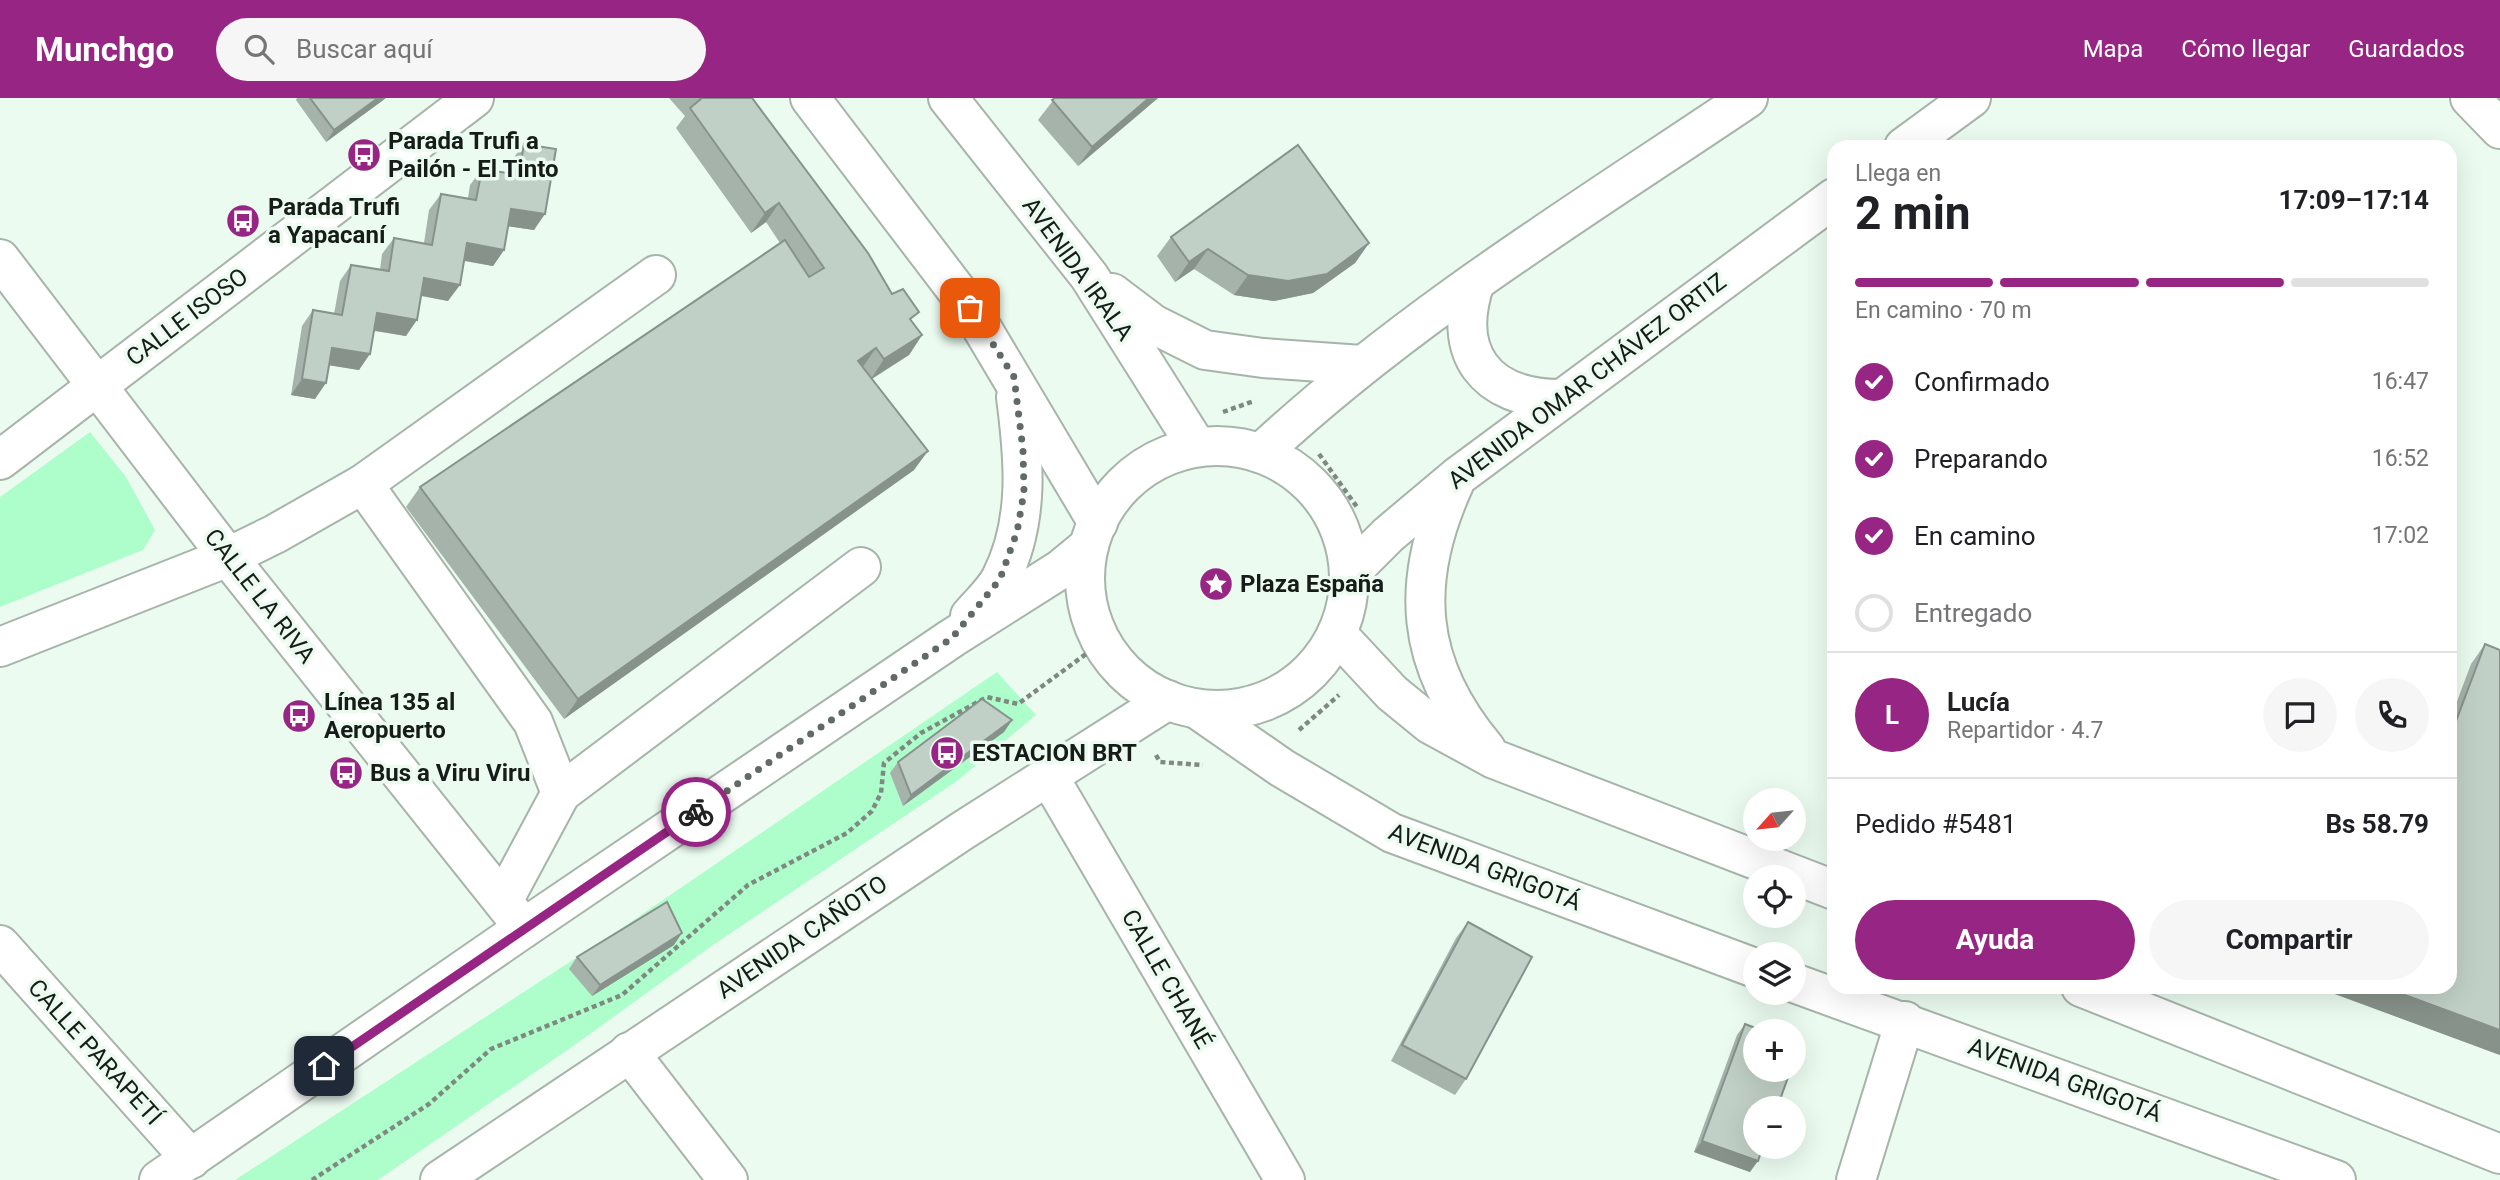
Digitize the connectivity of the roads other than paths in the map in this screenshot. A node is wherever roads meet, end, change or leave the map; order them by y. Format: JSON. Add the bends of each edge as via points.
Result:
{"nodes":[{"id":1,"x":474,"y":98,"type":"edge"},
{"id":2,"x":810,"y":98,"type":"edge"},
{"id":3,"x":948,"y":98,"type":"edge"},
{"id":4,"x":1748,"y":98,"type":"edge"},
{"id":5,"x":1971,"y":98,"type":"edge"},
{"id":6,"x":2470,"y":98,"type":"edge"},
{"id":7,"x":2500,"y":129,"type":"edge"},
{"id":8,"x":1914,"y":140,"type":"edge"},
{"id":9,"x":1827,"y":203,"type":"edge"},
{"id":10,"x":0,"y":260,"type":"edge"},
{"id":11,"x":656,"y":275,"type":"dead end"},
{"id":12,"x":1089,"y":276,"type":"junction"},
{"id":13,"x":1475,"y":282,"type":"junction"},
{"id":14,"x":1362,"y":365,"type":"junction"},
{"id":15,"x":1014,"y":377,"type":"junction"},
{"id":16,"x":97,"y":386,"type":"junction"},
{"id":17,"x":1559,"y":399,"type":"junction"},
{"id":18,"x":1192,"y":437,"type":"junction"},
{"id":19,"x":1261,"y":453,"type":"junction"},
{"id":20,"x":0,"y":460,"type":"edge"},
{"id":21,"x":1458,"y":477,"type":"junction"},
{"id":22,"x":363,"y":484,"type":"junction"},
{"id":23,"x":1083,"y":536,"type":"junction"},
{"id":24,"x":228,"y":557,"type":"junction"},
{"id":25,"x":1362,"y":561,"type":"junction"},
{"id":26,"x":861,"y":566,"type":"dead end"},
{"id":27,"x":952,"y":638,"type":"junction"},
{"id":28,"x":0,"y":647,"type":"edge"},
{"id":29,"x":1348,"y":647,"type":"junction"},
{"id":30,"x":1182,"y":704,"type":"junction"},
{"id":31,"x":1494,"y":759,"type":"junction"},
{"id":32,"x":1049,"y":777,"type":"junction"},
{"id":33,"x":561,"y":793,"type":"junction"},
{"id":34,"x":1827,"y":887,"type":"edge"},
{"id":35,"x":514,"y":915,"type":"junction"},
{"id":36,"x":0,"y":945,"type":"edge"},
{"id":37,"x":1743,"y":964,"type":"edge"},
{"id":38,"x":1806,"y":987,"type":"edge"},
{"id":39,"x":2099,"y":994,"type":"edge"},
{"id":40,"x":1905,"y":1021,"type":"junction"},
{"id":41,"x":629,"y":1052,"type":"junction"},
{"id":42,"x":2500,"y":1154,"type":"edge"},
{"id":43,"x":191,"y":1159,"type":"junction"},
{"id":44,"x":159,"y":1180,"type":"edge"},
{"id":45,"x":440,"y":1180,"type":"edge"},
{"id":46,"x":728,"y":1180,"type":"edge"},
{"id":47,"x":1285,"y":1180,"type":"edge"},
{"id":48,"x":1856,"y":1180,"type":"edge"},
{"id":49,"x":2336,"y":1180,"type":"edge"}],
"edges":[{"from":1,"to":16,"type":"main road","name":"CALLE ISOSO"},
{"from":2,"to":15,"type":"main road","via":[[970,308]]},
{"from":3,"to":12,"type":"main road","name":"AVENIDA IRALA"},
{"from":4,"to":13,"type":"main road"},
{"from":5,"to":8,"type":"main road"},
{"from":6,"to":7,"type":"main road"},
{"from":9,"to":17,"type":"main road","name":"AVENIDA OMAR CHÁVEZ ORTIZ"},
{"from":10,"to":16,"type":"main road","name":"CALLE LA RIVA"},
{"from":11,"to":22,"type":"main road"},
{"from":12,"to":14,"type":"main road","via":[[1153,324],[1205,350]]},
{"from":12,"to":18,"type":"main road","name":"AVENIDA IRALA"},
{"from":13,"to":14,"type":"main road"},
{"from":13,"to":17,"type":"main road","via":[[1465,310],[1468,340],[1480,367],[1502,387],[1529,399]]},
{"from":14,"to":19,"type":"main road"},
{"from":15,"to":23,"type":"main road"},
{"from":15,"to":27,"type":"main road","via":[[1024,492],[1017,532],[1000,579]]},
{"from":16,"to":20,"type":"main road","name":"CALLE ISOSO"},
{"from":16,"to":24,"type":"main road","name":"CALLE LA RIVA"},
{"from":17,"to":21,"type":"main road","name":"AVENIDA OMAR CHÁVEZ ORTIZ"},
{"from":18,"to":19,"type":"main road"},
{"from":18,"to":23,"type":"main road","via":[[1139,471]]},
{"from":19,"to":25,"type":"main road","via":[[1292,469],[1318,493],[1343,539]]},
{"from":21,"to":25,"type":"main road","name":"AVENIDA OMAR CHÁVEZ ORTIZ"},
{"from":21,"to":31,"type":"main road","via":[[1436,524],[1425,574],[1424,605],[1438,674],[1461,720]]},
{"from":22,"to":24,"type":"main road"},
{"from":22,"to":33,"type":"main road","via":[[533,722]]},
{"from":23,"to":27,"type":"main road"},
{"from":23,"to":30,"type":"main road","name":"AVENIDA GRIGOTÁ","via":[[1087,595],[1103,643],[1135,681]]},
{"from":24,"to":28,"type":"main road"},
{"from":24,"to":35,"type":"main road","name":"CALLE LA RIVA"},
{"from":25,"to":29,"type":"main road","via":[[1346,604]]},
{"from":26,"to":33,"type":"main road"},
{"from":27,"to":35,"type":"main road"},
{"from":29,"to":30,"type":"main road","via":[[1321,660],[1286,691],[1243,708]]},
{"from":29,"to":31,"type":"main road","via":[[1430,724]]},
{"from":30,"to":32,"type":"main road","name":"AVENIDA CAÑOTO","via":[[1135,722]]},
{"from":30,"to":37,"type":"main road","name":"AVENIDA GRIGOTÁ","via":[[1392,834]]},
{"from":31,"to":34,"type":"main road"},
{"from":32,"to":41,"type":"main road","name":"AVENIDA CAÑOTO"},
{"from":32,"to":47,"type":"main road","name":"CALLE CHANÉ"},
{"from":33,"to":35,"type":"main road"},
{"from":35,"to":43,"type":"main road"},
{"from":36,"to":43,"type":"main road","name":"CALLE PARAPETÍ"},
{"from":38,"to":40,"type":"main road","name":"AVENIDA GRIGOTÁ"},
{"from":39,"to":42,"type":"main road"},
{"from":40,"to":48,"type":"main road"},
{"from":40,"to":49,"type":"main road","name":"AVENIDA GRIGOTÁ"},
{"from":41,"to":45,"type":"main road","name":"AVENIDA CAÑOTO"},
{"from":41,"to":46,"type":"main road"},
{"from":43,"to":44,"type":"main road"}]}
